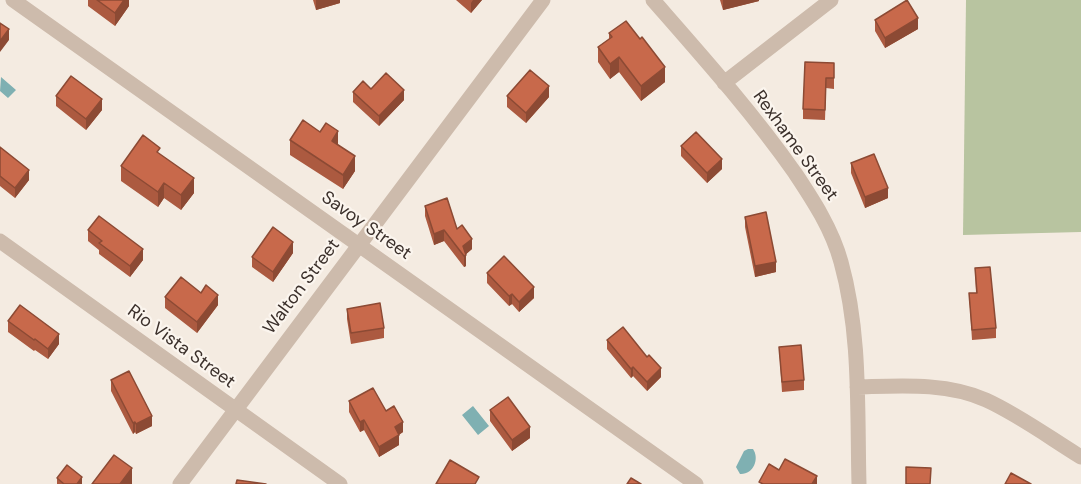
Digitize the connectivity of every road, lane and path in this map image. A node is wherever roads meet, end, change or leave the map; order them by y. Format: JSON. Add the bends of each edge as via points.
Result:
{"nodes":[{"id":1,"x":13,"y":0,"type":"edge"},
{"id":2,"x":543,"y":0,"type":"edge"},
{"id":3,"x":653,"y":0,"type":"edge"},
{"id":4,"x":831,"y":0,"type":"edge"},
{"id":5,"x":724,"y":82,"type":"junction"},
{"id":6,"x":0,"y":241,"type":"edge"},
{"id":7,"x":358,"y":244,"type":"junction"},
{"id":8,"x":857,"y":387,"type":"junction"},
{"id":9,"x":236,"y":409,"type":"junction"},
{"id":10,"x":1081,"y":457,"type":"edge"},
{"id":11,"x":180,"y":484,"type":"edge"},
{"id":12,"x":340,"y":484,"type":"edge"},
{"id":13,"x":696,"y":484,"type":"edge"},
{"id":14,"x":860,"y":484,"type":"edge"}],
"edges":[{"from":1,"to":7,"type":"street","name":"Savoy Street"},
{"from":2,"to":7,"type":"street","name":"Walton Street"},
{"from":3,"to":5,"type":"street","name":"Rexhame Street"},
{"from":4,"to":5,"type":"street"},
{"from":5,"to":8,"type":"street","name":"Rexhame Street","via":[[786,161],[830,232],[848,291],[857,354]]},
{"from":6,"to":9,"type":"street","name":"Rio Vista Street"},
{"from":7,"to":9,"type":"street","name":"Walton Street"},
{"from":7,"to":13,"type":"street","name":"Savoy Street"},
{"from":8,"to":10,"type":"street","via":[[909,386],[963,392],[985,399]]},
{"from":8,"to":14,"type":"street","name":"Rexhame Street"},
{"from":9,"to":11,"type":"street","name":"Walton Street"},
{"from":9,"to":12,"type":"street","name":"Rio Vista Street"}]}
